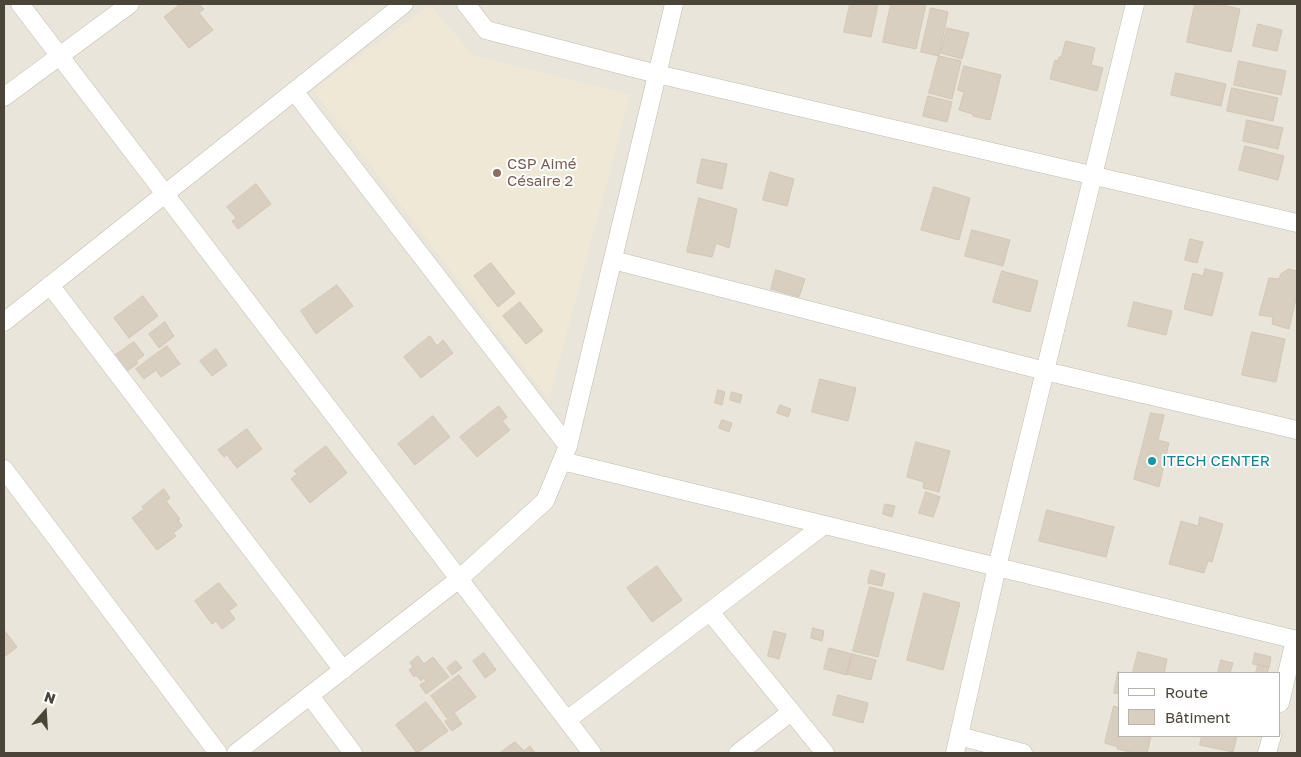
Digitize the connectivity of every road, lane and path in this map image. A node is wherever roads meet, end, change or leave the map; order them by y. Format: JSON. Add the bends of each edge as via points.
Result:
{"nodes":[{"id":1,"x":20,"y":4,"type":"edge"},
{"id":2,"x":130,"y":4,"type":"edge"},
{"id":3,"x":404,"y":4,"type":"edge"},
{"id":4,"x":466,"y":4,"type":"edge"},
{"id":5,"x":674,"y":4,"type":"edge"},
{"id":6,"x":1131,"y":4,"type":"edge"},
{"id":7,"x":60,"y":56,"type":"junction"},
{"id":8,"x":658,"y":74,"type":"junction"},
{"id":9,"x":294,"y":91,"type":"junction"},
{"id":10,"x":4,"y":97,"type":"edge"},
{"id":11,"x":1092,"y":176,"type":"junction"},
{"id":12,"x":165,"y":194,"type":"junction"},
{"id":13,"x":1297,"y":223,"type":"edge"},
{"id":14,"x":613,"y":260,"type":"junction"},
{"id":15,"x":50,"y":285,"type":"junction"},
{"id":16,"x":4,"y":322,"type":"edge"},
{"id":17,"x":1045,"y":371,"type":"junction"},
{"id":18,"x":1297,"y":430,"type":"edge"},
{"id":19,"x":565,"y":453,"type":"junction"},
{"id":20,"x":4,"y":469,"type":"edge"},
{"id":21,"x":824,"y":525,"type":"junction"},
{"id":22,"x":998,"y":567,"type":"junction"},
{"id":23,"x":459,"y":579,"type":"junction"},
{"id":24,"x":710,"y":612,"type":"junction"},
{"id":25,"x":1296,"y":640,"type":"edge"},
{"id":26,"x":343,"y":670,"type":"junction"},
{"id":27,"x":310,"y":696,"type":"junction"},
{"id":28,"x":1281,"y":699,"type":"edge"},
{"id":29,"x":791,"y":712,"type":"junction"},
{"id":30,"x":567,"y":720,"type":"junction"},
{"id":31,"x":959,"y":736,"type":"junction"},
{"id":32,"x":1272,"y":737,"type":"edge"},
{"id":33,"x":218,"y":753,"type":"edge"},
{"id":34,"x":236,"y":753,"type":"edge"},
{"id":35,"x":354,"y":753,"type":"edge"},
{"id":36,"x":592,"y":753,"type":"edge"},
{"id":37,"x":738,"y":753,"type":"edge"},
{"id":38,"x":825,"y":753,"type":"edge"},
{"id":39,"x":955,"y":753,"type":"edge"},
{"id":40,"x":1023,"y":753,"type":"edge"},
{"id":41,"x":1267,"y":753,"type":"edge"}],
"edges":[{"from":1,"to":7,"type":"street"},
{"from":2,"to":7,"type":"street"},
{"from":3,"to":9,"type":"street"},
{"from":4,"to":8,"type":"street","via":[[486,30]]},
{"from":5,"to":8,"type":"street"},
{"from":6,"to":11,"type":"street"},
{"from":7,"to":10,"type":"street"},
{"from":7,"to":12,"type":"street"},
{"from":8,"to":11,"type":"street"},
{"from":8,"to":14,"type":"street"},
{"from":9,"to":12,"type":"street"},
{"from":9,"to":19,"type":"street"},
{"from":11,"to":13,"type":"street"},
{"from":11,"to":17,"type":"street"},
{"from":12,"to":15,"type":"street"},
{"from":12,"to":23,"type":"street"},
{"from":14,"to":17,"type":"street"},
{"from":14,"to":19,"type":"street"},
{"from":15,"to":16,"type":"street"},
{"from":15,"to":26,"type":"street"},
{"from":17,"to":18,"type":"street"},
{"from":17,"to":22,"type":"street"},
{"from":19,"to":21,"type":"street"},
{"from":19,"to":23,"type":"street","via":[[545,502]]},
{"from":20,"to":33,"type":"street"},
{"from":21,"to":22,"type":"street"},
{"from":21,"to":24,"type":"street"},
{"from":22,"to":25,"type":"street"},
{"from":22,"to":31,"type":"street"},
{"from":23,"to":26,"type":"street"},
{"from":23,"to":30,"type":"street"},
{"from":24,"to":29,"type":"street"},
{"from":24,"to":30,"type":"street"},
{"from":25,"to":28,"type":"street"},
{"from":26,"to":27,"type":"street"},
{"from":27,"to":34,"type":"street"},
{"from":27,"to":35,"type":"street"},
{"from":29,"to":37,"type":"street"},
{"from":29,"to":38,"type":"street"},
{"from":30,"to":36,"type":"street"},
{"from":31,"to":39,"type":"street"},
{"from":31,"to":40,"type":"street"},
{"from":32,"to":41,"type":"street"}]}
